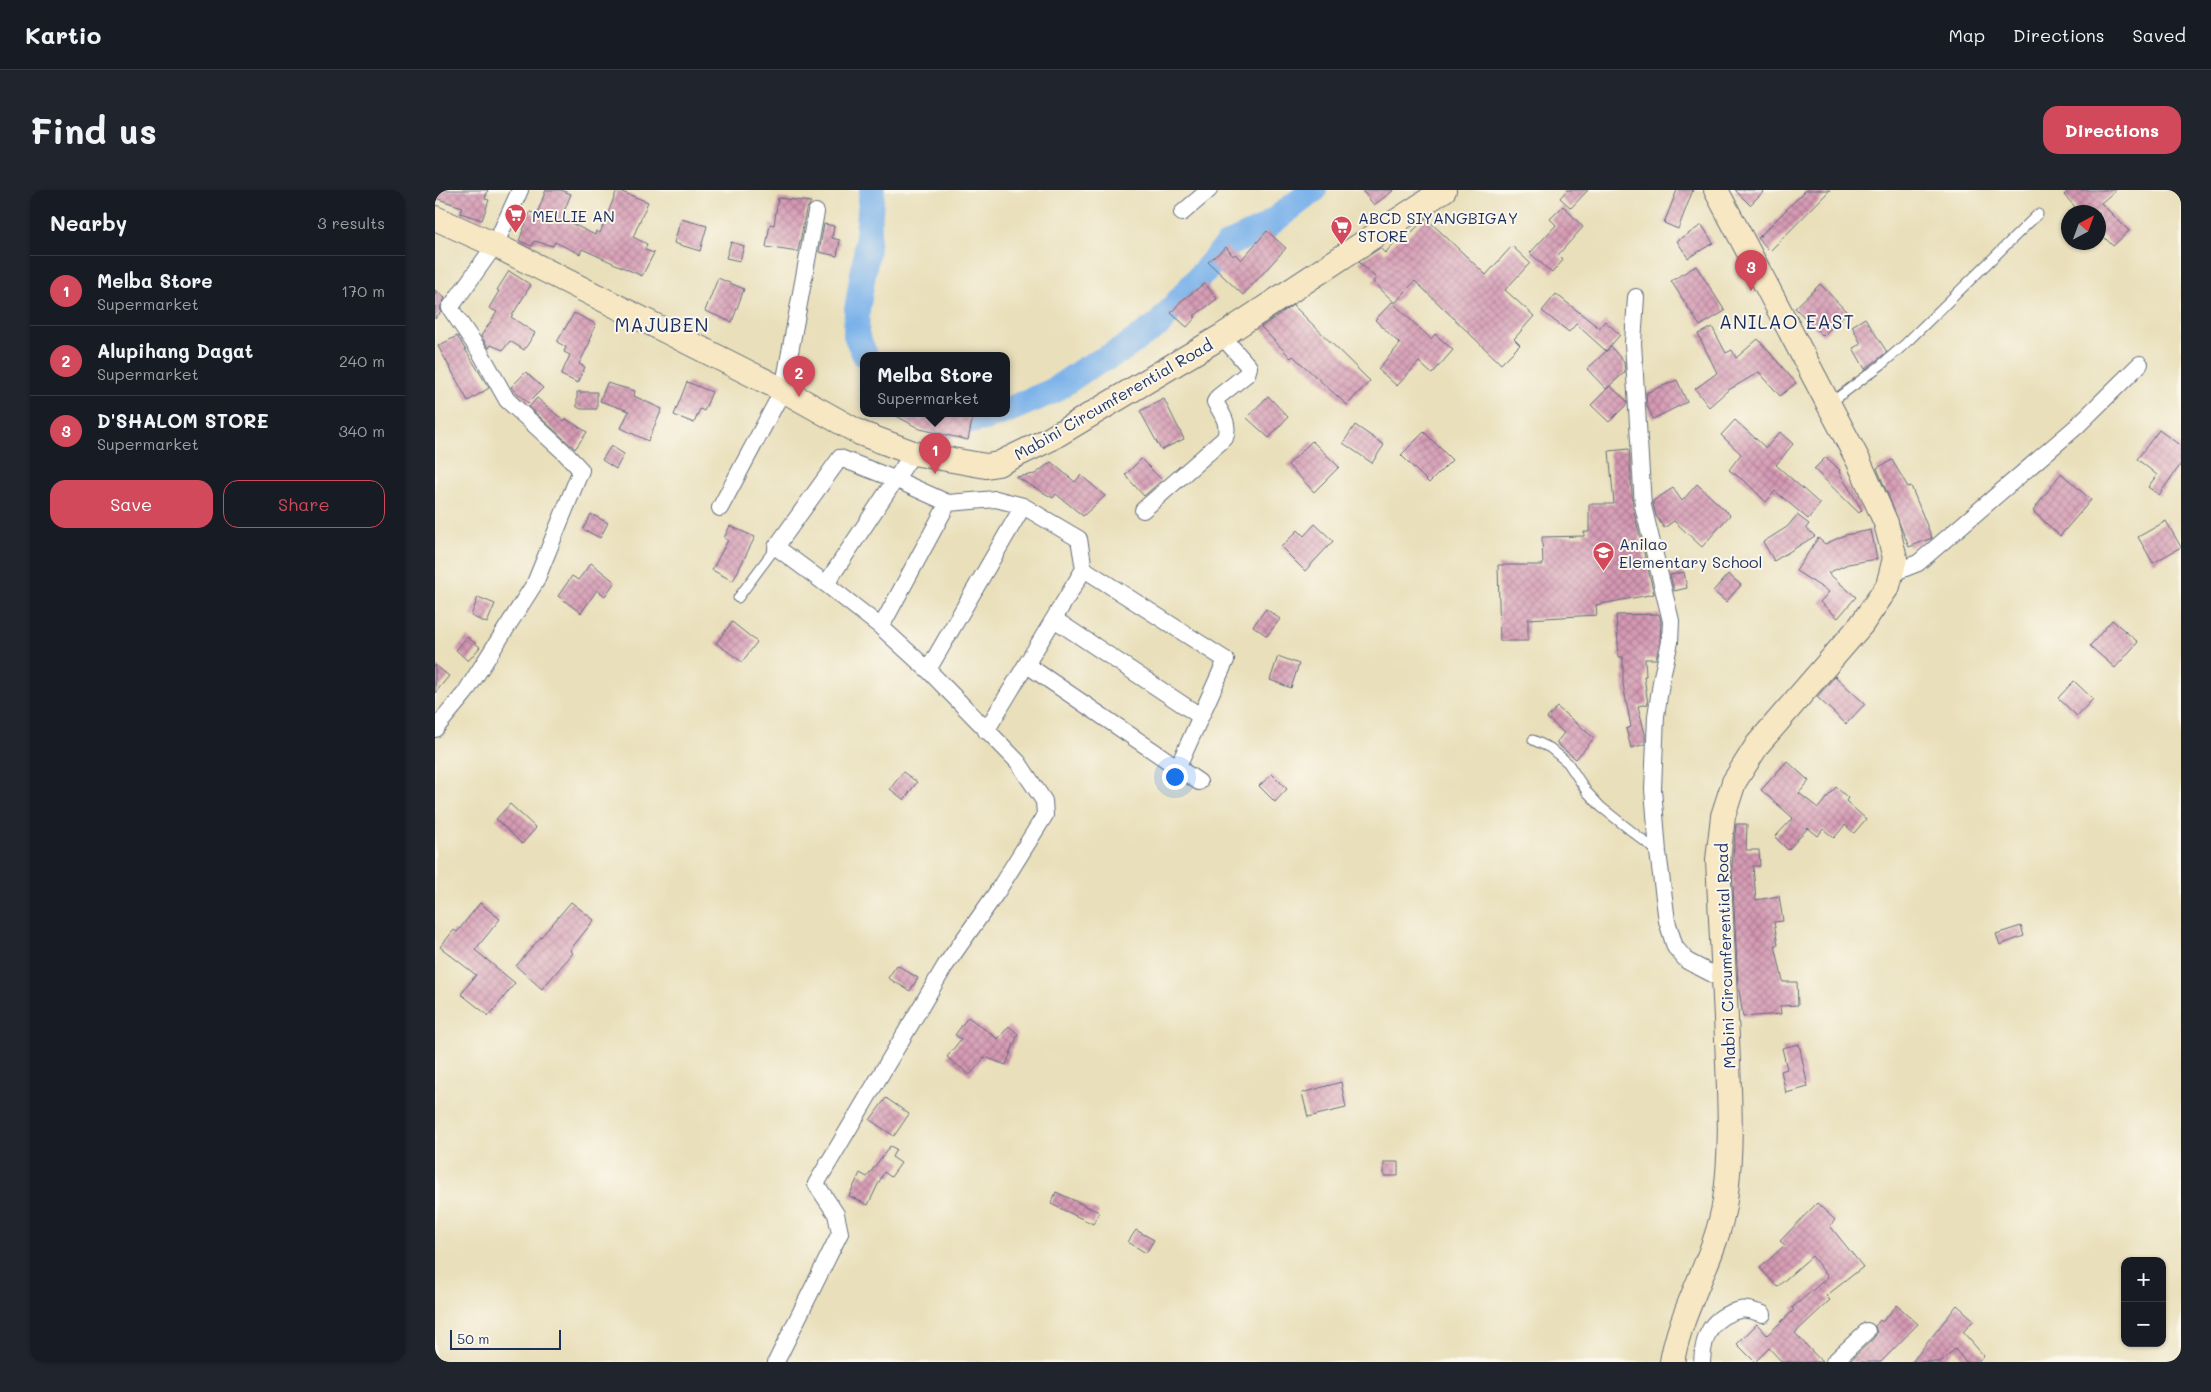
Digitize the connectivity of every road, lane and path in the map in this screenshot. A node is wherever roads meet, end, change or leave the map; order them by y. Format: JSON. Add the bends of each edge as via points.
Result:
{"nodes":[{"id":1,"x":520,"y":190,"type":"edge"},
{"id":2,"x":1209,"y":190,"type":"edge"},
{"id":3,"x":1445,"y":190,"type":"edge"},
{"id":4,"x":1716,"y":190,"type":"edge"},
{"id":5,"x":816,"y":212,"type":"dead end"},
{"id":6,"x":1182,"y":213,"type":"dead end"},
{"id":7,"x":2038,"y":214,"type":"dead end"},
{"id":8,"x":435,"y":218,"type":"edge"},
{"id":9,"x":495,"y":245,"type":"junction"},
{"id":10,"x":1636,"y":297,"type":"dead end"},
{"id":11,"x":1222,"y":336,"type":"junction"},
{"id":12,"x":2140,"y":364,"type":"dead end"},
{"id":13,"x":783,"y":390,"type":"junction"},
{"id":14,"x":1829,"y":404,"type":"junction"},
{"id":15,"x":913,"y":453,"type":"junction"},
{"id":16,"x":897,"y":480,"type":"junction"},
{"id":17,"x":948,"y":503,"type":"junction"},
{"id":18,"x":1023,"y":506,"type":"junction"},
{"id":19,"x":720,"y":508,"type":"dead end"},
{"id":20,"x":1143,"y":510,"type":"dead end"},
{"id":21,"x":775,"y":546,"type":"junction"},
{"id":22,"x":1084,"y":569,"type":"junction"},
{"id":23,"x":1891,"y":574,"type":"junction"},
{"id":24,"x":825,"y":584,"type":"junction"},
{"id":25,"x":738,"y":598,"type":"dead end"},
{"id":26,"x":1054,"y":620,"type":"junction"},
{"id":27,"x":881,"y":627,"type":"junction"},
{"id":28,"x":1027,"y":665,"type":"junction"},
{"id":29,"x":927,"y":670,"type":"junction"},
{"id":30,"x":1200,"y":716,"type":"junction"},
{"id":31,"x":435,"y":729,"type":"edge"},
{"id":32,"x":986,"y":731,"type":"junction"},
{"id":33,"x":1533,"y":740,"type":"dead end"},
{"id":34,"x":1178,"y":767,"type":"junction"},
{"id":35,"x":1199,"y":782,"type":"dead end"},
{"id":36,"x":1658,"y":852,"type":"junction"},
{"id":37,"x":1724,"y":980,"type":"junction"},
{"id":38,"x":1763,"y":1314,"type":"dead end"},
{"id":39,"x":1867,"y":1331,"type":"dead end"},
{"id":40,"x":776,"y":1362,"type":"edge"},
{"id":41,"x":1672,"y":1362,"type":"edge"},
{"id":42,"x":1702,"y":1362,"type":"edge"},
{"id":43,"x":1834,"y":1362,"type":"edge"}],
"edges":[{"from":1,"to":9,"type":"street"},
{"from":2,"to":6,"type":"street"},
{"from":3,"to":11,"type":"main road","name":"Mabini Circumferential Road"},
{"from":4,"to":14,"type":"main road","name":"Mabini Circumferential Road"},
{"from":5,"to":13,"type":"street"},
{"from":7,"to":14,"type":"lane","via":[[1904,345]]},
{"from":8,"to":9,"type":"main road","name":"Mabini Circumferential Road"},
{"from":9,"to":13,"type":"main road","name":"Mabini Circumferential Road"},
{"from":9,"to":31,"type":"street","via":[[450,308],[507,400],[581,470],[535,583],[465,693]]},
{"from":10,"to":36,"type":"street","via":[[1633,343],[1643,506],[1671,621],[1656,716],[1653,789]]},
{"from":11,"to":15,"type":"main road","name":"Mabini Circumferential Road","via":[[1049,439],[998,464],[987,466]]},
{"from":11,"to":20,"type":"street","via":[[1249,367],[1247,374],[1218,396],[1215,402],[1227,424],[1225,438]]},
{"from":12,"to":23,"type":"street","via":[[2076,427],[1918,562]]},
{"from":13,"to":15,"type":"main road","name":"Mabini Circumferential Road","via":[[860,433]]},
{"from":13,"to":19,"type":"street"},
{"from":14,"to":23,"type":"main road","name":"Mabini Circumferential Road","via":[[1859,460],[1886,523],[1895,558]]},
{"from":15,"to":16,"type":"street"},
{"from":16,"to":17,"type":"street"},
{"from":16,"to":21,"type":"street","via":[[840,458]]},
{"from":16,"to":24,"type":"street"},
{"from":17,"to":18,"type":"street","via":[[996,498]]},
{"from":17,"to":27,"type":"street"},
{"from":18,"to":22,"type":"street","via":[[1079,538]]},
{"from":18,"to":29,"type":"street"},
{"from":21,"to":24,"type":"street"},
{"from":21,"to":25,"type":"lane"},
{"from":22,"to":26,"type":"street"},
{"from":22,"to":30,"type":"street","via":[[1226,660]]},
{"from":23,"to":37,"type":"main road","name":"Mabini Circumferential Road","via":[[1887,586],[1861,625],[1758,744],[1733,782],[1723,816],[1718,860]]},
{"from":24,"to":27,"type":"street"},
{"from":26,"to":28,"type":"street"},
{"from":26,"to":30,"type":"street"},
{"from":27,"to":29,"type":"street"},
{"from":28,"to":32,"type":"street"},
{"from":28,"to":34,"type":"street"},
{"from":29,"to":32,"type":"street"},
{"from":30,"to":34,"type":"street"},
{"from":32,"to":40,"type":"street","via":[[1018,762],[1044,801],[1045,814],[997,892],[945,966],[816,1184],[836,1214],[840,1233]]},
{"from":33,"to":36,"type":"lane","via":[[1550,748],[1567,763],[1601,807]]},
{"from":34,"to":35,"type":"street"},
{"from":36,"to":37,"type":"street","via":[[1667,921],[1675,947],[1687,961]]},
{"from":37,"to":41,"type":"main road","name":"Mabini Circumferential Road","via":[[1731,1132],[1725,1200],[1719,1232],[1701,1273]]},
{"from":38,"to":42,"type":"street","via":[[1741,1310],[1715,1322],[1704,1338]]},
{"from":39,"to":43,"type":"street"}]}
